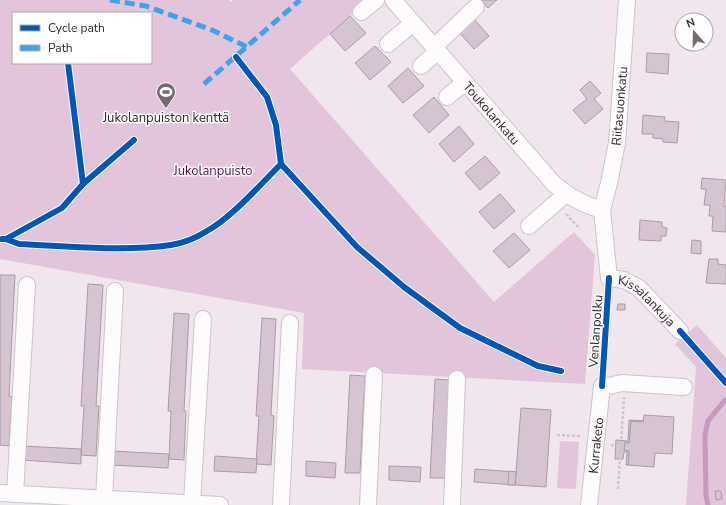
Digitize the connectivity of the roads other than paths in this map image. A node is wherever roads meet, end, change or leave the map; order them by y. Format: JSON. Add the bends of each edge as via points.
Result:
{"nodes":[{"id":1,"x":376,"y":0,"type":"edge"},
{"id":2,"x":393,"y":0,"type":"edge"},
{"id":3,"x":627,"y":0,"type":"edge"},
{"id":4,"x":476,"y":7,"type":"dead end"},
{"id":5,"x":361,"y":12,"type":"dead end"},
{"id":6,"x":413,"y":23,"type":"junction"},
{"id":7,"x":388,"y":44,"type":"dead end"},
{"id":8,"x":436,"y":49,"type":"junction"},
{"id":9,"x":421,"y":66,"type":"dead end"},
{"id":10,"x":465,"y":82,"type":"junction"},
{"id":11,"x":447,"y":97,"type":"dead end"},
{"id":12,"x":566,"y":194,"type":"junction"},
{"id":13,"x":602,"y":210,"type":"junction"},
{"id":14,"x":529,"y":226,"type":"dead end"},
{"id":15,"x":609,"y":278,"type":"joint"},
{"id":16,"x":27,"y":285,"type":"dead end"},
{"id":17,"x":115,"y":291,"type":"dead end"},
{"id":18,"x":203,"y":319,"type":"dead end"},
{"id":19,"x":290,"y":323,"type":"dead end"},
{"id":20,"x":680,"y":331,"type":"dead end"},
{"id":21,"x":374,"y":375,"type":"dead end"},
{"id":22,"x":457,"y":379,"type":"dead end"},
{"id":23,"x":684,"y":388,"type":"dead end"},
{"id":24,"x":8,"y":494,"type":"edge"},
{"id":25,"x":104,"y":499,"type":"junction"},
{"id":26,"x":75,"y":501,"type":"edge"},
{"id":27,"x":192,"y":504,"type":"junction"},
{"id":28,"x":220,"y":505,"type":"edge"},
{"id":29,"x":281,"y":505,"type":"edge"},
{"id":30,"x":368,"y":505,"type":"edge"},
{"id":31,"x":452,"y":505,"type":"edge"},
{"id":32,"x":589,"y":505,"type":"edge"}],
"edges":[{"from":1,"to":5,"type":"street"},
{"from":2,"to":6,"type":"street","name":"Toukolankatu"},
{"from":3,"to":13,"type":"street","name":"Riitasuonkatu","via":[[617,143]]},
{"from":4,"to":8,"type":"street"},
{"from":6,"to":7,"type":"street"},
{"from":6,"to":8,"type":"street","name":"Toukolankatu"},
{"from":8,"to":9,"type":"street"},
{"from":8,"to":10,"type":"street","name":"Toukolankatu"},
{"from":10,"to":11,"type":"street"},
{"from":10,"to":12,"type":"street","name":"Toukolankatu","via":[[554,184]]},
{"from":12,"to":13,"type":"street","name":"Toukolankatu","via":[[586,206]]},
{"from":12,"to":14,"type":"street"},
{"from":13,"to":15,"type":"street","name":"Venlanpolku"},
{"from":15,"to":20,"type":"street","name":"Kissalankuja","via":[[624,280],[639,288]]},
{"from":16,"to":24,"type":"street"},
{"from":17,"to":25,"type":"street"},
{"from":18,"to":27,"type":"street"},
{"from":19,"to":29,"type":"street"},
{"from":21,"to":30,"type":"street"},
{"from":22,"to":31,"type":"street"},
{"from":23,"to":32,"type":"street","name":"Kurraketo","via":[[625,383],[602,386]]},
{"from":24,"to":26,"type":"street"},
{"from":25,"to":26,"type":"street"},
{"from":25,"to":27,"type":"street"},
{"from":27,"to":28,"type":"street"}]}
